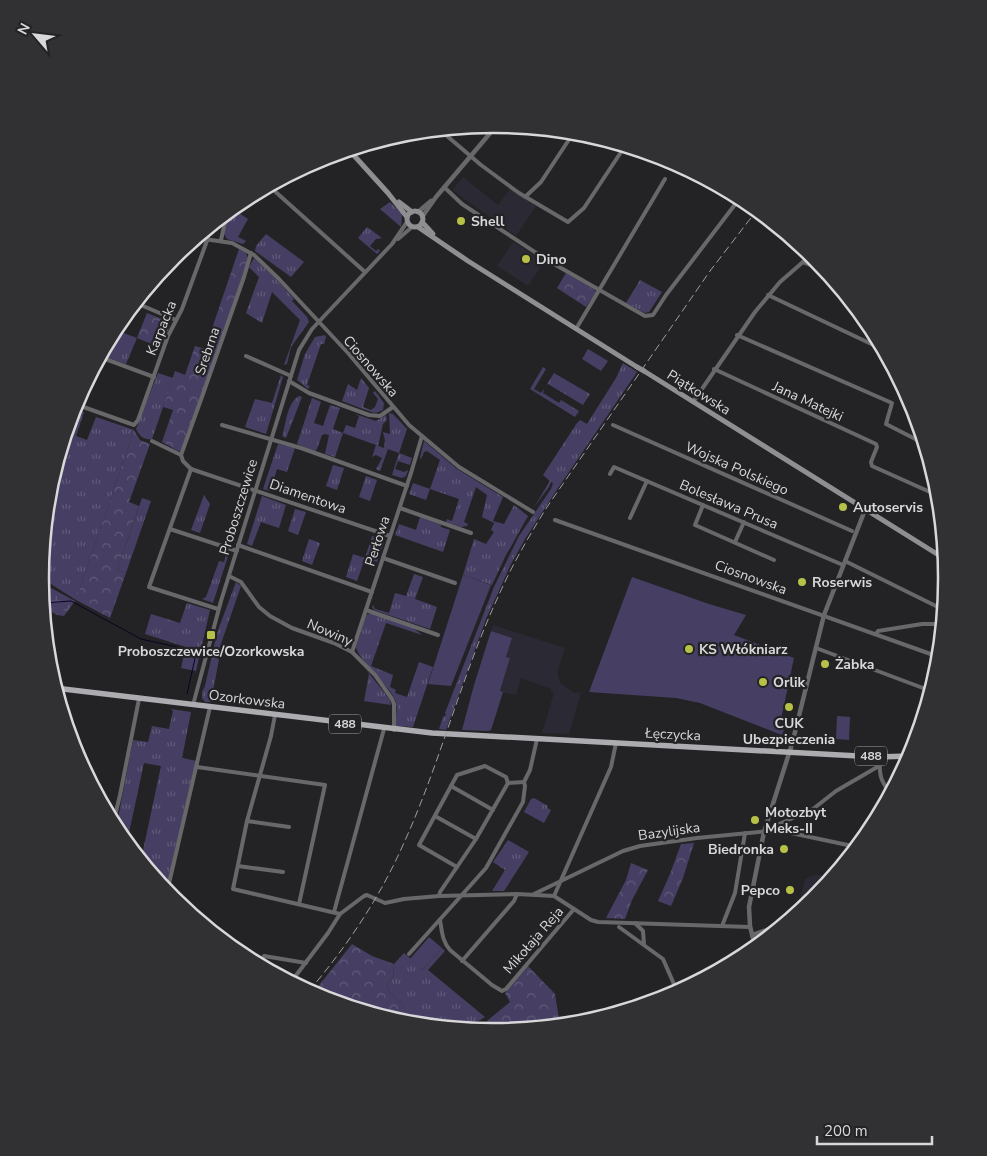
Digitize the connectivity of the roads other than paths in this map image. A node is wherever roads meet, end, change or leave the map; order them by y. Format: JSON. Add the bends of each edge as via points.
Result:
{"nodes":[{"id":1,"x":490,"y":133,"type":"edge"},
{"id":2,"x":447,"y":136,"type":"edge"},
{"id":3,"x":569,"y":140,"type":"edge"},
{"id":4,"x":621,"y":152,"type":"edge"},
{"id":5,"x":354,"y":156,"type":"edge"},
{"id":6,"x":470,"y":156,"type":"junction"},
{"id":7,"x":664,"y":179,"type":"dead end"},
{"id":8,"x":444,"y":187,"type":"junction"},
{"id":9,"x":275,"y":191,"type":"edge"},
{"id":10,"x":388,"y":193,"type":"junction"},
{"id":11,"x":525,"y":196,"type":"junction"},
{"id":12,"x":735,"y":204,"type":"edge"},
{"id":13,"x":418,"y":216,"type":"junction"},
{"id":14,"x":408,"y":220,"type":"junction"},
{"id":15,"x":225,"y":224,"type":"edge"},
{"id":16,"x":415,"y":227,"type":"junction"},
{"id":17,"x":208,"y":238,"type":"joint"},
{"id":18,"x":221,"y":240,"type":"junction"},
{"id":19,"x":442,"y":243,"type":"junction"},
{"id":20,"x":392,"y":244,"type":"junction"},
{"id":21,"x":251,"y":253,"type":"junction"},
{"id":22,"x":803,"y":262,"type":"joint"},
{"id":23,"x":808,"y":264,"type":"edge"},
{"id":24,"x":365,"y":272,"type":"junction"},
{"id":25,"x":598,"y":291,"type":"junction"},
{"id":26,"x":768,"y":295,"type":"junction"},
{"id":27,"x":142,"y":306,"type":"edge"},
{"id":28,"x":176,"y":320,"type":"junction"},
{"id":29,"x":318,"y":322,"type":"junction"},
{"id":30,"x":576,"y":329,"type":"junction"},
{"id":31,"x":737,"y":335,"type":"junction"},
{"id":32,"x":871,"y":344,"type":"edge"},
{"id":33,"x":246,"y":356,"type":"dead end"},
{"id":34,"x":106,"y":359,"type":"edge"},
{"id":35,"x":714,"y":370,"type":"junction"},
{"id":36,"x":154,"y":377,"type":"junction"},
{"id":37,"x":290,"y":378,"type":"junction"},
{"id":38,"x":693,"y":402,"type":"junction"},
{"id":39,"x":83,"y":407,"type":"edge"},
{"id":40,"x":393,"y":407,"type":"junction"},
{"id":41,"x":222,"y":424,"type":"dead end"},
{"id":42,"x":613,"y":425,"type":"dead end"},
{"id":43,"x":422,"y":436,"type":"junction"},
{"id":44,"x":271,"y":439,"type":"junction"},
{"id":45,"x":916,"y":440,"type":"edge"},
{"id":46,"x":152,"y":441,"type":"dead end"},
{"id":47,"x":181,"y":455,"type":"junction"},
{"id":48,"x":191,"y":469,"type":"junction"},
{"id":49,"x":610,"y":474,"type":"dead end"},
{"id":50,"x":648,"y":481,"type":"junction"},
{"id":51,"x":407,"y":486,"type":"junction"},
{"id":52,"x":255,"y":490,"type":"junction"},
{"id":53,"x":930,"y":492,"type":"edge"},
{"id":54,"x":704,"y":505,"type":"junction"},
{"id":55,"x":400,"y":508,"type":"junction"},
{"id":56,"x":865,"y":510,"type":"junction"},
{"id":57,"x":533,"y":512,"type":"dead end"},
{"id":58,"x":630,"y":518,"type":"dead end"},
{"id":59,"x":555,"y":520,"type":"dead end"},
{"id":60,"x":744,"y":522,"type":"junction"},
{"id":61,"x":170,"y":529,"type":"junction"},
{"id":62,"x":852,"y":531,"type":"dead end"},
{"id":63,"x":471,"y":533,"type":"dead end"},
{"id":64,"x":390,"y":536,"type":"junction"},
{"id":65,"x":735,"y":542,"type":"junction"},
{"id":66,"x":238,"y":545,"type":"junction"},
{"id":67,"x":237,"y":550,"type":"junction"},
{"id":68,"x":937,"y":554,"type":"edge"},
{"id":69,"x":384,"y":558,"type":"junction"},
{"id":70,"x":774,"y":560,"type":"dead end"},
{"id":71,"x":844,"y":563,"type":"junction"},
{"id":72,"x":229,"y":576,"type":"junction"},
{"id":73,"x":455,"y":583,"type":"dead end"},
{"id":74,"x":372,"y":592,"type":"junction"},
{"id":75,"x":937,"y":607,"type":"edge"},
{"id":76,"x":218,"y":609,"type":"junction"},
{"id":77,"x":366,"y":610,"type":"junction"},
{"id":78,"x":824,"y":615,"type":"junction"},
{"id":79,"x":935,"y":624,"type":"edge"},
{"id":80,"x":876,"y":634,"type":"junction"},
{"id":81,"x":438,"y":635,"type":"dead end"},
{"id":82,"x":816,"y":648,"type":"junction"},
{"id":83,"x":352,"y":652,"type":"junction"},
{"id":84,"x":931,"y":654,"type":"edge"},
{"id":85,"x":924,"y":688,"type":"edge"},
{"id":86,"x":63,"y":689,"type":"edge"},
{"id":87,"x":139,"y":699,"type":"junction"},
{"id":88,"x":193,"y":705,"type":"junction"},
{"id":89,"x":210,"y":707,"type":"junction"},
{"id":90,"x":275,"y":716,"type":"junction"},
{"id":91,"x":384,"y":729,"type":"junction"},
{"id":92,"x":394,"y":730,"type":"junction"},
{"id":93,"x":436,"y":734,"type":"joint"},
{"id":94,"x":537,"y":739,"type":"junction"},
{"id":95,"x":616,"y":744,"type":"junction"},
{"id":96,"x":790,"y":752,"type":"junction"},
{"id":97,"x":900,"y":756,"type":"edge"},
{"id":98,"x":880,"y":757,"type":"junction"},
{"id":99,"x":879,"y":766,"type":"junction"},
{"id":100,"x":197,"y":767,"type":"junction"},
{"id":101,"x":259,"y":776,"type":"junction"},
{"id":102,"x":524,"y":782,"type":"junction"},
{"id":103,"x":508,"y":784,"type":"junction"},
{"id":104,"x":451,"y":786,"type":"junction"},
{"id":105,"x":886,"y":787,"type":"edge"},
{"id":106,"x":493,"y":810,"type":"junction"},
{"id":107,"x":116,"y":812,"type":"edge"},
{"id":108,"x":435,"y":816,"type":"junction"},
{"id":109,"x":247,"y":821,"type":"junction"},
{"id":110,"x":290,"y":827,"type":"dead end"},
{"id":111,"x":764,"y":832,"type":"junction"},
{"id":112,"x":775,"y":832,"type":"junction"},
{"id":113,"x":745,"y":833,"type":"junction"},
{"id":114,"x":476,"y":839,"type":"junction"},
{"id":115,"x":849,"y":845,"type":"edge"},
{"id":116,"x":238,"y":866,"type":"junction"},
{"id":117,"x":457,"y":867,"type":"junction"},
{"id":118,"x":283,"y":872,"type":"dead end"},
{"id":119,"x":169,"y":882,"type":"edge"},
{"id":120,"x":559,"y":882,"type":"junction"},
{"id":121,"x":517,"y":894,"type":"junction"},
{"id":122,"x":533,"y":894,"type":"junction"},
{"id":123,"x":462,"y":895,"type":"junction"},
{"id":124,"x":439,"y":896,"type":"junction"},
{"id":125,"x":554,"y":896,"type":"junction"},
{"id":126,"x":298,"y":904,"type":"junction"},
{"id":127,"x":574,"y":909,"type":"junction"},
{"id":128,"x":334,"y":912,"type":"junction"},
{"id":129,"x":340,"y":914,"type":"junction"},
{"id":130,"x":440,"y":920,"type":"junction"},
{"id":131,"x":635,"y":923,"type":"junction"},
{"id":132,"x":722,"y":926,"type":"junction"},
{"id":133,"x":619,"y":927,"type":"dead end"},
{"id":134,"x":750,"y":927,"type":"junction"},
{"id":135,"x":765,"y":931,"type":"edge"},
{"id":136,"x":752,"y":935,"type":"junction"},
{"id":137,"x":753,"y":939,"type":"edge"},
{"id":138,"x":644,"y":944,"type":"junction"},
{"id":139,"x":409,"y":954,"type":"dead end"},
{"id":140,"x":264,"y":956,"type":"dead end"},
{"id":141,"x":462,"y":961,"type":"junction"},
{"id":142,"x":306,"y":963,"type":"junction"},
{"id":143,"x":296,"y":976,"type":"edge"},
{"id":144,"x":675,"y":984,"type":"edge"}],
"edges":[{"from":1,"to":6,"type":"street"},
{"from":2,"to":6,"type":"street"},
{"from":3,"to":11,"type":"street","via":[[541,182]]},
{"from":4,"to":11,"type":"street","via":[[584,208],[568,222]]},
{"from":5,"to":10,"type":"main road","name":"Piątkowska"},
{"from":6,"to":8,"type":"street"},
{"from":6,"to":11,"type":"street"},
{"from":7,"to":25,"type":"street"},
{"from":8,"to":13,"type":"street"},
{"from":8,"to":25,"type":"street","via":[[462,204]]},
{"from":9,"to":24,"type":"street"},
{"from":10,"to":13,"type":"main road","name":"Piątkowska"},
{"from":10,"to":14,"type":"main road","name":"Piątkowska"},
{"from":12,"to":25,"type":"street","via":[[653,315],[645,316]]},
{"from":13,"to":14,"type":"main road"},
{"from":13,"to":16,"type":"main road"},
{"from":13,"to":19,"type":"main road","name":"Piątkowska"},
{"from":14,"to":16,"type":"main road","name":"Piątkowska"},
{"from":14,"to":20,"type":"street"},
{"from":15,"to":18,"type":"street"},
{"from":16,"to":19,"type":"main road","name":"Piątkowska"},
{"from":16,"to":20,"type":"street"},
{"from":17,"to":18,"type":"street","name":"Ciosnowska"},
{"from":17,"to":28,"type":"street","name":"Karpacka"},
{"from":18,"to":21,"type":"street","name":"Ciosnowska"},
{"from":19,"to":30,"type":"main road","name":"Piątkowska"},
{"from":20,"to":24,"type":"street","name":"Proboszczewice"},
{"from":21,"to":29,"type":"street","name":"Ciosnowska"},
{"from":21,"to":47,"type":"street","name":"Srebrna"},
{"from":22,"to":23,"type":"street"},
{"from":22,"to":26,"type":"street"},
{"from":24,"to":29,"type":"street","name":"Proboszczewice"},
{"from":25,"to":30,"type":"street"},
{"from":26,"to":31,"type":"street"},
{"from":26,"to":32,"type":"street"},
{"from":27,"to":28,"type":"street"},
{"from":28,"to":36,"type":"street","name":"Karpacka"},
{"from":29,"to":37,"type":"street","name":"Proboszczewice","via":[[300,347]]},
{"from":29,"to":40,"type":"street","name":"Ciosnowska"},
{"from":30,"to":38,"type":"main road","name":"Piątkowska","bridge":true},
{"from":31,"to":35,"type":"street"},
{"from":31,"to":45,"type":"street","via":[[892,403],[886,424]]},
{"from":33,"to":37,"type":"street"},
{"from":34,"to":36,"type":"street"},
{"from":35,"to":38,"type":"street"},
{"from":35,"to":53,"type":"street","name":"Jana Matejki","via":[[876,444],[872,466]]},
{"from":36,"to":39,"type":"street","name":"Karpacka","via":[[134,425]]},
{"from":37,"to":40,"type":"street","via":[[309,393],[369,416],[380,416]]},
{"from":37,"to":44,"type":"street","name":"Proboszczewice"},
{"from":38,"to":56,"type":"main road","name":"Piątkowska"},
{"from":40,"to":43,"type":"street","name":"Ciosnowska"},
{"from":41,"to":44,"type":"street"},
{"from":42,"to":62,"type":"street","name":"Wojska Polskiego"},
{"from":43,"to":51,"type":"street","name":"Perłowa"},
{"from":43,"to":57,"type":"street","name":"Ciosnowska","via":[[459,468]]},
{"from":44,"to":51,"type":"street"},
{"from":44,"to":52,"type":"street","name":"Proboszczewice"},
{"from":46,"to":47,"type":"street"},
{"from":47,"to":48,"type":"street"},
{"from":48,"to":52,"type":"street","name":"Diamentowa"},
{"from":48,"to":61,"type":"street"},
{"from":49,"to":50,"type":"street","name":"Bolesława Prusa","via":[[614,467]]},
{"from":50,"to":54,"type":"street","name":"Bolesława Prusa"},
{"from":50,"to":58,"type":"street"},
{"from":51,"to":55,"type":"street","name":"Perłowa"},
{"from":52,"to":64,"type":"street","name":"Diamentowa"},
{"from":52,"to":66,"type":"street","name":"Proboszczewice"},
{"from":54,"to":60,"type":"street","name":"Bolesława Prusa"},
{"from":54,"to":65,"type":"street","via":[[695,525]]},
{"from":55,"to":63,"type":"street"},
{"from":55,"to":64,"type":"street","name":"Perłowa"},
{"from":56,"to":68,"type":"main road","name":"Piątkowska"},
{"from":56,"to":71,"type":"street"},
{"from":59,"to":78,"type":"street","name":"Ciosnowska"},
{"from":60,"to":65,"type":"street"},
{"from":60,"to":71,"type":"street","name":"Bolesława Prusa"},
{"from":61,"to":67,"type":"street"},
{"from":61,"to":76,"type":"street","via":[[149,588]]},
{"from":64,"to":69,"type":"street","name":"Perłowa"},
{"from":65,"to":70,"type":"street"},
{"from":66,"to":67,"type":"street","name":"Proboszczewice"},
{"from":66,"to":74,"type":"street"},
{"from":67,"to":72,"type":"street","name":"Proboszczewice"},
{"from":69,"to":73,"type":"street"},
{"from":69,"to":74,"type":"street","name":"Perłowa"},
{"from":71,"to":75,"type":"street","name":"Bolesława Prusa"},
{"from":71,"to":78,"type":"street"},
{"from":72,"to":76,"type":"street","name":"Proboszczewice"},
{"from":72,"to":83,"type":"street","name":"Nowiny","via":[[241,582],[259,607],[270,616]]},
{"from":74,"to":77,"type":"street","name":"Perłowa"},
{"from":76,"to":88,"type":"street","name":"Proboszczewice"},
{"from":77,"to":81,"type":"street"},
{"from":77,"to":83,"type":"street","name":"Perłowa"},
{"from":78,"to":80,"type":"street","name":"Ciosnowska"},
{"from":78,"to":82,"type":"street"},
{"from":79,"to":80,"type":"street","via":[[878,631]]},
{"from":80,"to":84,"type":"street","name":"Ciosnowska"},
{"from":82,"to":85,"type":"street"},
{"from":82,"to":96,"type":"street"},
{"from":83,"to":92,"type":"street","name":"Nowiny","via":[[375,675],[392,699]]},
{"from":86,"to":87,"type":"main road","name":"Ozorkowska","number":"488"},
{"from":87,"to":88,"type":"main road","name":"Ozorkowska","number":"488"},
{"from":87,"to":107,"type":"street"},
{"from":88,"to":89,"type":"main road","name":"Ozorkowska","number":"488"},
{"from":89,"to":90,"type":"main road","name":"Ozorkowska","number":"488"},
{"from":89,"to":100,"type":"street"},
{"from":90,"to":91,"type":"main road","name":"Ozorkowska","number":"488"},
{"from":90,"to":101,"type":"street"},
{"from":91,"to":92,"type":"main road","name":"Ozorkowska","number":"488"},
{"from":91,"to":128,"type":"street"},
{"from":92,"to":93,"type":"main road","name":"Ozorkowska","number":"488"},
{"from":93,"to":94,"type":"main road","name":"Łęczycka","number":"488"},
{"from":94,"to":95,"type":"main road","name":"Łęczycka","number":"488"},
{"from":94,"to":102,"type":"street"},
{"from":95,"to":96,"type":"main road","name":"Łęczycka","number":"488"},
{"from":95,"to":120,"type":"street","via":[[611,767]]},
{"from":96,"to":98,"type":"main road","name":"Łęczycka","number":"488"},
{"from":96,"to":111,"type":"street"},
{"from":97,"to":98,"type":"main road","name":"Łęczycka","number":"488"},
{"from":98,"to":99,"type":"street"},
{"from":99,"to":105,"type":"street"},
{"from":99,"to":112,"type":"street","via":[[836,791],[813,809],[777,825]]},
{"from":100,"to":101,"type":"street"},
{"from":100,"to":119,"type":"street"},
{"from":101,"to":109,"type":"street"},
{"from":101,"to":126,"type":"street","via":[[325,785]]},
{"from":102,"to":103,"type":"street"},
{"from":102,"to":123,"type":"street","via":[[524,802],[486,868]]},
{"from":103,"to":104,"type":"street","via":[[506,777],[485,766],[457,775]]},
{"from":103,"to":106,"type":"street"},
{"from":104,"to":106,"type":"street"},
{"from":104,"to":108,"type":"street"},
{"from":106,"to":114,"type":"street"},
{"from":108,"to":114,"type":"street"},
{"from":108,"to":117,"type":"street","via":[[419,845]]},
{"from":109,"to":110,"type":"street"},
{"from":109,"to":116,"type":"street"},
{"from":111,"to":112,"type":"street","name":"Bazylijska"},
{"from":111,"to":113,"type":"street","name":"Bazylijska"},
{"from":111,"to":134,"type":"street","via":[[749,907]]},
{"from":112,"to":115,"type":"street","name":"Bazylijska"},
{"from":113,"to":120,"type":"street","name":"Bazylijska","via":[[640,846]]},
{"from":113,"to":132,"type":"street","via":[[735,893]]},
{"from":114,"to":117,"type":"street"},
{"from":116,"to":118,"type":"street"},
{"from":116,"to":126,"type":"street","via":[[233,889]]},
{"from":117,"to":124,"type":"street"},
{"from":120,"to":122,"type":"street","name":"Bazylijska"},
{"from":120,"to":125,"type":"street"},
{"from":121,"to":122,"type":"street","name":"Bazylijska"},
{"from":121,"to":123,"type":"street","name":"Bazylijska"},
{"from":121,"to":141,"type":"street"},
{"from":122,"to":125,"type":"street","name":"Mikołaja Reja"},
{"from":123,"to":124,"type":"street","name":"Bazylijska"},
{"from":123,"to":130,"type":"street"},
{"from":124,"to":129,"type":"street","name":"Bazylijska","via":[[385,903],[367,895]]},
{"from":125,"to":127,"type":"street","name":"Mikołaja Reja"},
{"from":126,"to":128,"type":"street"},
{"from":127,"to":131,"type":"street","via":[[598,922]]},
{"from":127,"to":141,"type":"street","name":"Mikołaja Reja","via":[[502,991]]},
{"from":128,"to":129,"type":"street"},
{"from":129,"to":142,"type":"street"},
{"from":130,"to":139,"type":"street"},
{"from":130,"to":141,"type":"street","name":"Mikołaja Reja","via":[[445,945]]},
{"from":131,"to":132,"type":"street"},
{"from":131,"to":138,"type":"street","via":[[643,931]]},
{"from":132,"to":134,"type":"street"},
{"from":133,"to":138,"type":"street"},
{"from":134,"to":136,"type":"street"},
{"from":135,"to":136,"type":"street"},
{"from":136,"to":137,"type":"street"},
{"from":138,"to":144,"type":"street","via":[[663,959]]},
{"from":140,"to":142,"type":"street"},
{"from":142,"to":143,"type":"street"}]}
